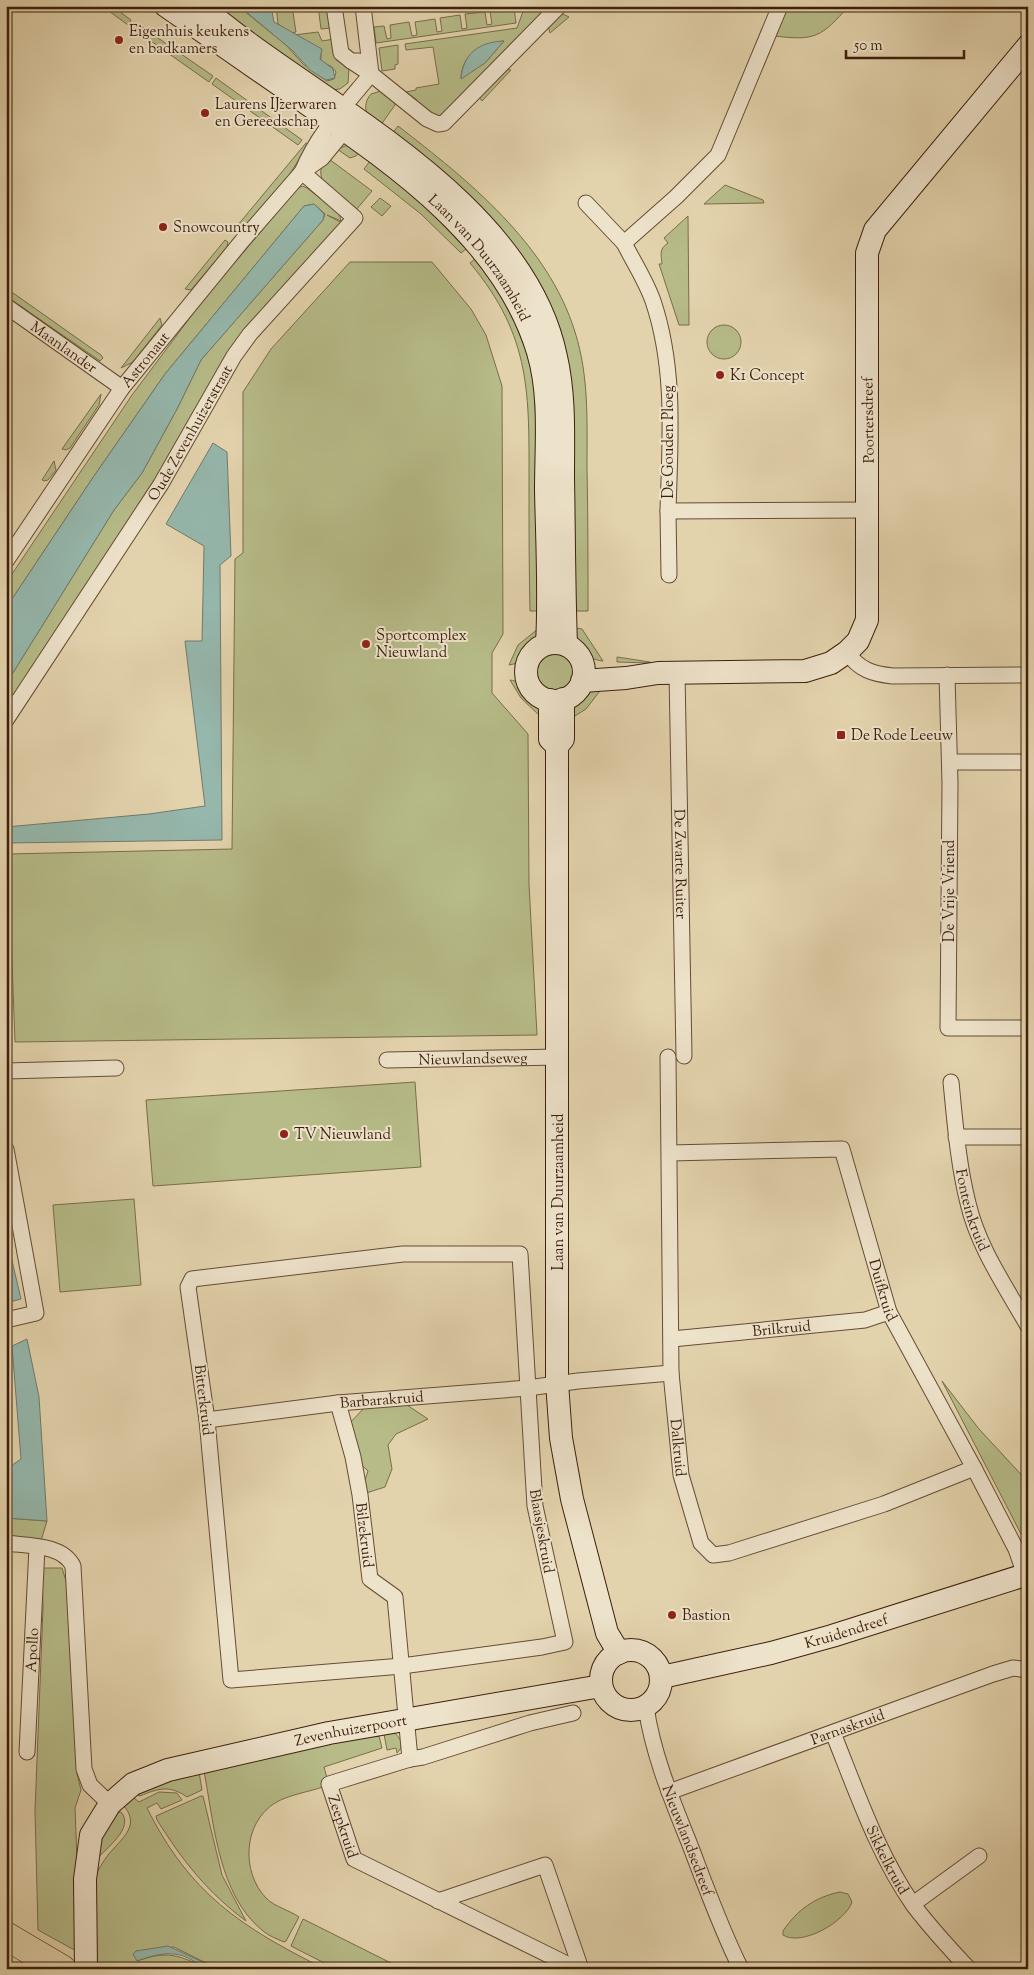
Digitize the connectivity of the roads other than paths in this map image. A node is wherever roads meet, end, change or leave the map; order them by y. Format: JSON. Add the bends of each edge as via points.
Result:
{"nodes":[{"id":1,"x":166,"y":6,"type":"edge"},
{"id":2,"x":200,"y":6,"type":"edge"},
{"id":3,"x":334,"y":6,"type":"edge"},
{"id":4,"x":363,"y":6,"type":"edge"},
{"id":5,"x":559,"y":6,"type":"edge"},
{"id":6,"x":780,"y":6,"type":"edge"},
{"id":7,"x":1028,"y":46,"type":"edge"},
{"id":8,"x":369,"y":53,"type":"junction"},
{"id":9,"x":350,"y":60,"type":"junction"},
{"id":10,"x":371,"y":74,"type":"junction"},
{"id":11,"x":340,"y":119,"type":"junction"},
{"id":12,"x":302,"y":172,"type":"junction"},
{"id":13,"x":586,"y":203,"type":"dead end"},
{"id":14,"x":624,"y":242,"type":"junction"},
{"id":15,"x":6,"y":306,"type":"edge"},
{"id":16,"x":122,"y":388,"type":"junction"},
{"id":17,"x":668,"y":510,"type":"junction"},
{"id":18,"x":869,"y":510,"type":"junction"},
{"id":19,"x":6,"y":561,"type":"edge"},
{"id":20,"x":669,"y":575,"type":"dead end"},
{"id":21,"x":556,"y":645,"type":"junction"},
{"id":22,"x":847,"y":652,"type":"junction"},
{"id":23,"x":582,"y":673,"type":"junction"},
{"id":24,"x":668,"y":673,"type":"junction"},
{"id":25,"x":947,"y":675,"type":"junction"},
{"id":26,"x":1028,"y":675,"type":"edge"},
{"id":27,"x":556,"y":700,"type":"junction"},
{"id":28,"x":6,"y":720,"type":"edge"},
{"id":29,"x":950,"y":762,"type":"junction"},
{"id":30,"x":1028,"y":762,"type":"edge"},
{"id":31,"x":1028,"y":1028,"type":"edge"},
{"id":32,"x":676,"y":1056,"type":"joint"},
{"id":33,"x":558,"y":1058,"type":"junction"},
{"id":34,"x":387,"y":1060,"type":"dead end"},
{"id":35,"x":116,"y":1068,"type":"dead end"},
{"id":36,"x":6,"y":1071,"type":"edge"},
{"id":37,"x":951,"y":1082,"type":"dead end"},
{"id":38,"x":1028,"y":1136,"type":"edge"},
{"id":39,"x":956,"y":1137,"type":"junction"},
{"id":40,"x":6,"y":1150,"type":"edge"},
{"id":41,"x":670,"y":1153,"type":"junction"},
{"id":42,"x":520,"y":1254,"type":"joint"},
{"id":43,"x":888,"y":1312,"type":"junction"},
{"id":44,"x":6,"y":1320,"type":"edge"},
{"id":45,"x":1028,"y":1326,"type":"edge"},
{"id":46,"x":672,"y":1339,"type":"junction"},
{"id":47,"x":671,"y":1373,"type":"junction"},
{"id":48,"x":557,"y":1383,"type":"junction"},
{"id":49,"x":528,"y":1388,"type":"junction"},
{"id":50,"x":338,"y":1403,"type":"junction"},
{"id":51,"x":207,"y":1420,"type":"junction"},
{"id":52,"x":974,"y":1468,"type":"junction"},
{"id":53,"x":6,"y":1543,"type":"edge"},
{"id":54,"x":37,"y":1547,"type":"junction"},
{"id":55,"x":1026,"y":1574,"type":"edge"},
{"id":56,"x":619,"y":1653,"type":"junction"},
{"id":57,"x":402,"y":1666,"type":"junction"},
{"id":58,"x":1028,"y":1670,"type":"edge"},
{"id":59,"x":662,"y":1677,"type":"junction"},
{"id":60,"x":601,"y":1686,"type":"junction"},
{"id":61,"x":646,"y":1707,"type":"junction"},
{"id":62,"x":573,"y":1713,"type":"dead end"},
{"id":63,"x":408,"y":1718,"type":"junction"},
{"id":64,"x":833,"y":1733,"type":"junction"},
{"id":65,"x":27,"y":1752,"type":"dead end"},
{"id":66,"x":410,"y":1759,"type":"junction"},
{"id":67,"x":669,"y":1792,"type":"junction"},
{"id":68,"x":110,"y":1804,"type":"junction"},
{"id":69,"x":979,"y":1856,"type":"dead end"},
{"id":70,"x":438,"y":1901,"type":"junction"},
{"id":71,"x":913,"y":1904,"type":"junction"},
{"id":72,"x":6,"y":1936,"type":"edge"},
{"id":73,"x":62,"y":1969,"type":"edge"},
{"id":74,"x":86,"y":1969,"type":"edge"},
{"id":75,"x":577,"y":1969,"type":"edge"},
{"id":76,"x":581,"y":1969,"type":"edge"},
{"id":77,"x":741,"y":1969,"type":"edge"},
{"id":78,"x":969,"y":1969,"type":"edge"}],
"edges":[{"from":1,"to":11,"type":"street","name":"Laan van Duurzaamheid"},
{"from":2,"to":11,"type":"street","name":"Laan van Duurzaamheid"},
{"from":3,"to":9,"type":"street","via":[[340,51]]},
{"from":4,"to":8,"type":"street"},
{"from":5,"to":10,"type":"street","via":[[444,123],[427,119]]},
{"from":6,"to":14,"type":"street","via":[[718,155]]},
{"from":7,"to":18,"type":"street","name":"Poortersdreef","via":[[874,230],[867,253]]},
{"from":8,"to":9,"type":"street","via":[[361,60]]},
{"from":8,"to":10,"type":"street"},
{"from":9,"to":10,"type":"street"},
{"from":10,"to":11,"type":"street","name":"Astronaut"},
{"from":11,"to":12,"type":"street","name":"Astronaut","via":[[310,152]]},
{"from":11,"to":21,"type":"street","name":"Laan van Duurzaamheid","via":[[472,238],[497,269],[524,315],[540,361],[546,396]]},
{"from":12,"to":16,"type":"street","name":"Astronaut","via":[[190,302]]},
{"from":12,"to":28,"type":"street","name":"Oude Zevenhuizerstraat","via":[[355,218],[234,356],[161,484]]},
{"from":13,"to":14,"type":"street","name":"De Gouden Ploeg"},
{"from":14,"to":17,"type":"street","name":"De Gouden Ploeg","via":[[653,300],[666,348],[671,401]]},
{"from":15,"to":16,"type":"street","name":"Maanlander"},
{"from":16,"to":19,"type":"street","name":"Astronaut"},
{"from":17,"to":18,"type":"street","name":"De Gouden Ploeg"},
{"from":17,"to":20,"type":"street"},
{"from":18,"to":22,"type":"street","name":"Poortersdreef","via":[[867,620],[858,641]]},
{"from":21,"to":23,"type":"street","via":[[577,654]]},
{"from":21,"to":27,"type":"street","via":[[531,655],[526,673],[530,688],[536,694]]},
{"from":22,"to":24,"type":"street","name":"Poortersdreef","via":[[832,663],[804,670]]},
{"from":22,"to":25,"type":"street","via":[[854,662],[872,674]]},
{"from":23,"to":24,"type":"street","name":"Poortersdreef","via":[[626,678]]},
{"from":23,"to":27,"type":"street","via":[[575,692]]},
{"from":24,"to":32,"type":"street","name":"De Zwarte Ruiter"},
{"from":25,"to":26,"type":"street"},
{"from":25,"to":29,"type":"street","name":"De Vrije Vriend"},
{"from":27,"to":33,"type":"street","name":"Laan van Duurzaamheid","via":[[550,739],[556,746]]},
{"from":29,"to":30,"type":"street"},
{"from":29,"to":31,"type":"street","name":"De Vrije Vriend","via":[[948,1028]]},
{"from":32,"to":41,"type":"street","name":"Dalkruid"},
{"from":33,"to":34,"type":"street","name":"Nieuwlandseweg"},
{"from":33,"to":48,"type":"street","name":"Laan van Duurzaamheid"},
{"from":35,"to":36,"type":"street"},
{"from":37,"to":39,"type":"street","name":"Fonteinkruid"},
{"from":38,"to":39,"type":"street"},
{"from":39,"to":45,"type":"street","name":"Fonteinkruid","via":[[971,1212],[986,1252]]},
{"from":40,"to":44,"type":"street","via":[[36,1313]]},
{"from":41,"to":43,"type":"street","name":"Duifkruid","via":[[842,1149]]},
{"from":41,"to":46,"type":"street","name":"Dalkruid"},
{"from":42,"to":49,"type":"street","name":"Blaasjeskruid"},
{"from":42,"to":51,"type":"street","name":"Bitterkruid","via":[[403,1254],[192,1279],[188,1287]]},
{"from":43,"to":46,"type":"street","name":"Brilkruid","via":[[865,1320]]},
{"from":43,"to":52,"type":"street","name":"Duifkruid"},
{"from":46,"to":47,"type":"street","name":"Dalkruid"},
{"from":47,"to":48,"type":"street"},
{"from":47,"to":52,"type":"street","name":"Dalkruid","via":[[682,1475],[701,1544],[713,1555],[782,1538],[875,1507]]},
{"from":48,"to":49,"type":"street","name":"Barbarakruid"},
{"from":48,"to":56,"type":"street","name":"Laan van Duurzaamheid","via":[[561,1438],[572,1499],[607,1633]]},
{"from":49,"to":50,"type":"street","name":"Barbarakruid"},
{"from":49,"to":57,"type":"street","name":"Blaasjeskruid","via":[[535,1506],[565,1642]]},
{"from":50,"to":51,"type":"street","name":"Barbarakruid"},
{"from":50,"to":57,"type":"street","name":"Bilzekruid","via":[[360,1495],[370,1579],[395,1597]]},
{"from":51,"to":57,"type":"street","name":"Bitterkruid","via":[[231,1680]]},
{"from":52,"to":55,"type":"street","name":"Duifkruid"},
{"from":53,"to":54,"type":"street"},
{"from":54,"to":65,"type":"street","name":"Apollo"},
{"from":54,"to":68,"type":"street","via":[[59,1552],[68,1558],[74,1574],[84,1769],[90,1785]]},
{"from":55,"to":59,"type":"street","name":"Kruidendreef","via":[[832,1636],[761,1656]]},
{"from":56,"to":59,"type":"street","via":[[628,1650],[646,1654]]},
{"from":56,"to":60,"type":"street","via":[[604,1666]]},
{"from":57,"to":63,"type":"street","name":"Bilzekruid"},
{"from":58,"to":64,"type":"street","name":"Parnaskruid","via":[[1013,1668],[993,1674]]},
{"from":59,"to":61,"type":"street","via":[[655,1699]]},
{"from":60,"to":61,"type":"street","via":[[604,1695],[618,1708],[637,1710]]},
{"from":60,"to":63,"type":"street","name":"Zevenhuizerpoort"},
{"from":61,"to":67,"type":"street","name":"Nieuwlandsedreef","via":[[649,1728]]},
{"from":62,"to":66,"type":"street","name":"Zeepkruid","via":[[530,1722]]},
{"from":63,"to":66,"type":"street"},
{"from":63,"to":68,"type":"street","name":"Zevenhuizerpoort","via":[[168,1770],[133,1784]]},
{"from":64,"to":67,"type":"street","name":"Parnaskruid"},
{"from":64,"to":71,"type":"street","name":"Sikkelkruid","via":[[868,1819]]},
{"from":66,"to":70,"type":"street","name":"Zeepkruid","via":[[330,1784],[354,1859]]},
{"from":67,"to":77,"type":"street","name":"Nieuwlandsedreef","via":[[711,1903]]},
{"from":68,"to":74,"type":"street","name":"Zevenhuizerpoort","via":[[91,1835],[85,1898]]},
{"from":69,"to":71,"type":"street"},
{"from":70,"to":75,"type":"street","name":"Zeepkruid"},
{"from":70,"to":76,"type":"street","via":[[545,1865]]},
{"from":71,"to":78,"type":"street","name":"Sikkelkruid"},
{"from":72,"to":73,"type":"highway"}]}
